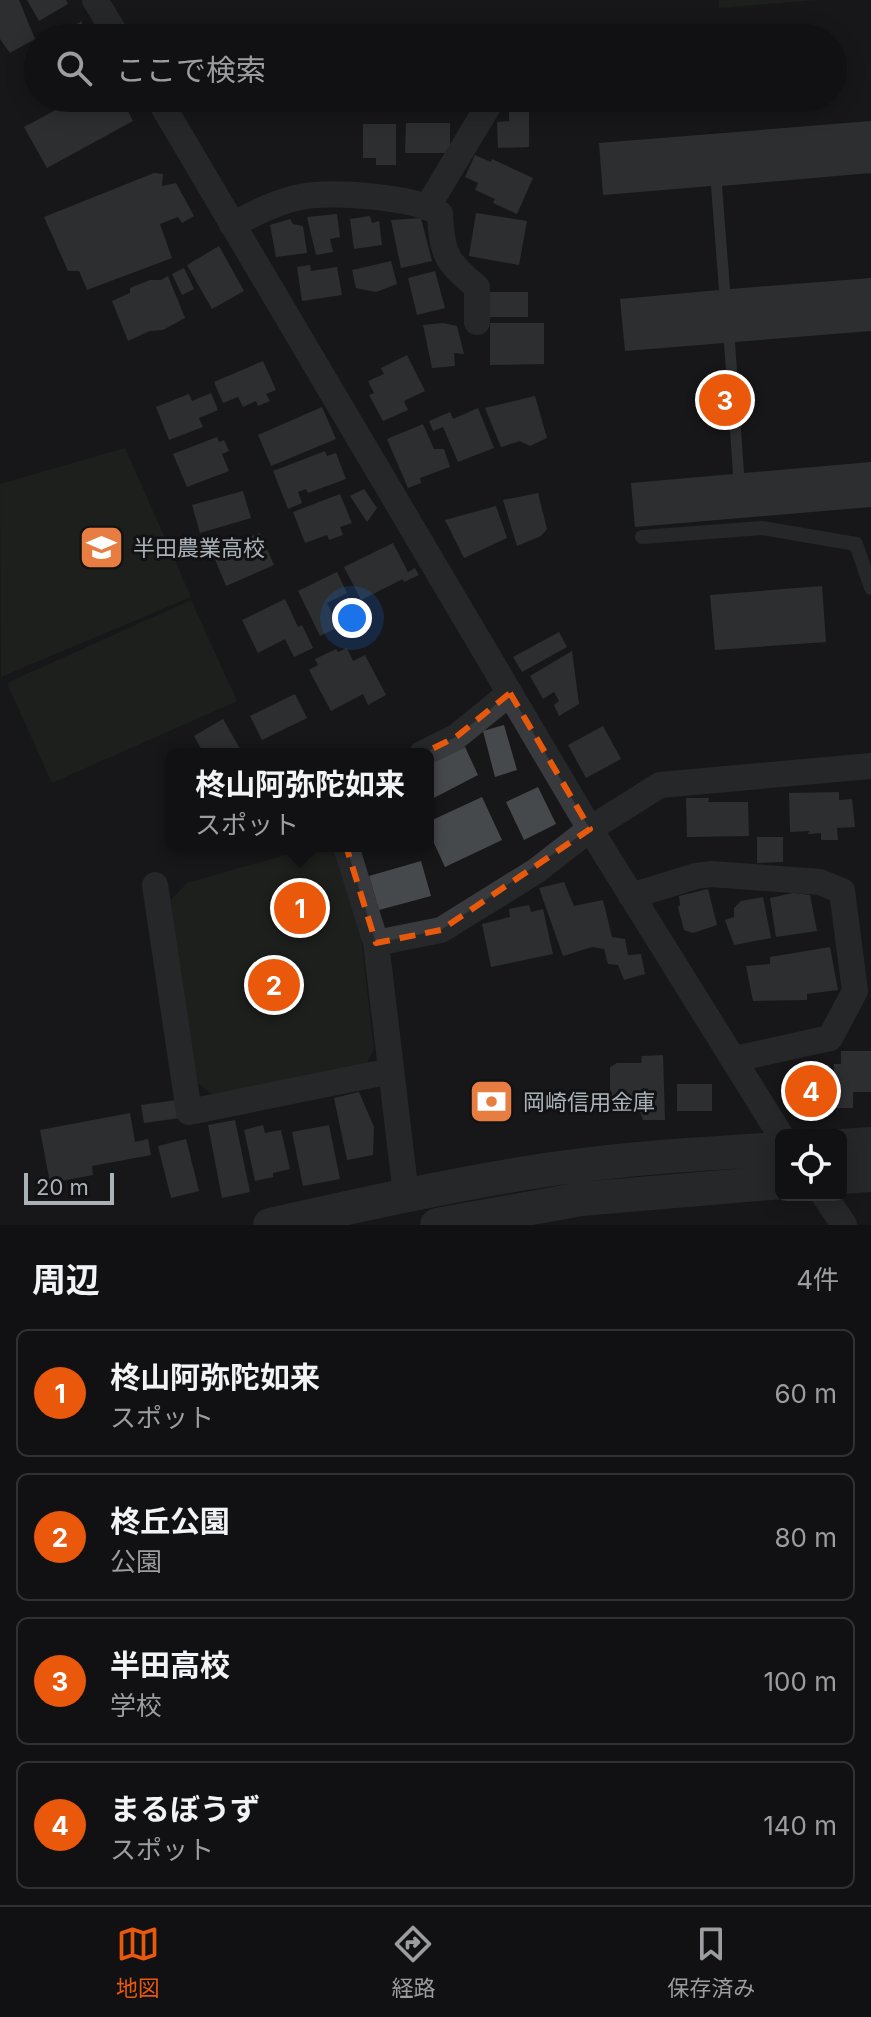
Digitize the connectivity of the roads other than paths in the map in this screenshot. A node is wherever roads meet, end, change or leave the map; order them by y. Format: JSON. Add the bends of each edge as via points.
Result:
{"nodes":[{"id":1,"x":95,"y":0,"type":"edge"},
{"id":2,"x":110,"y":24,"type":"edge"},
{"id":3,"x":166,"y":112,"type":"edge"},
{"id":4,"x":485,"y":112,"type":"edge"},
{"id":5,"x":428,"y":206,"type":"junction"},
{"id":6,"x":232,"y":225,"type":"junction"},
{"id":7,"x":477,"y":322,"type":"dead end"},
{"id":8,"x":642,"y":537,"type":"dead end"},
{"id":9,"x":864,"y":542,"type":"edge"},
{"id":10,"x":871,"y":588,"type":"edge"},
{"id":11,"x":510,"y":693,"type":"junction"},
{"id":12,"x":434,"y":748,"type":"edge"},
{"id":13,"x":871,"y":766,"type":"edge"},
{"id":14,"x":590,"y":829,"type":"junction"},
{"id":15,"x":348,"y":852,"type":"edge"},
{"id":16,"x":155,"y":885,"type":"dead end"},
{"id":17,"x":631,"y":896,"type":"junction"},
{"id":18,"x":376,"y":943,"type":"junction"},
{"id":19,"x":735,"y":1059,"type":"junction"},
{"id":20,"x":391,"y":1071,"type":"junction"},
{"id":21,"x":777,"y":1129,"type":"edge"},
{"id":22,"x":871,"y":1144,"type":"edge"},
{"id":23,"x":847,"y":1146,"type":"edge"},
{"id":24,"x":775,"y":1149,"type":"edge"},
{"id":25,"x":871,"y":1175,"type":"edge"},
{"id":26,"x":847,"y":1177,"type":"edge"},
{"id":27,"x":775,"y":1183,"type":"edge"},
{"id":28,"x":406,"y":1195,"type":"junction"},
{"id":29,"x":828,"y":1201,"type":"edge"},
{"id":30,"x":270,"y":1225,"type":"edge"},
{"id":31,"x":437,"y":1225,"type":"edge"},
{"id":32,"x":844,"y":1225,"type":"edge"}],
"edges":[{"from":1,"to":2,"type":"street"},
{"from":3,"to":6,"type":"street"},
{"from":4,"to":5,"type":"street"},
{"from":5,"to":6,"type":"street","via":[[352,195],[300,197]]},
{"from":5,"to":7,"type":"street","via":[[440,214],[442,246],[455,269],[477,287]]},
{"from":6,"to":11,"type":"street"},
{"from":8,"to":9,"type":"lane","via":[[762,528]]},
{"from":9,"to":10,"type":"lane"},
{"from":11,"to":12,"type":"street"},
{"from":11,"to":14,"type":"street"},
{"from":13,"to":14,"type":"street","via":[[660,785]]},
{"from":14,"to":17,"type":"street"},
{"from":14,"to":18,"type":"street","via":[[536,871],[441,930]]},
{"from":15,"to":18,"type":"street"},
{"from":16,"to":20,"type":"street","via":[[189,1112]]},
{"from":17,"to":19,"type":"street"},
{"from":17,"to":19,"type":"street","via":[[711,874],[820,882],[842,891],[855,991],[830,1038]]},
{"from":18,"to":20,"type":"street"},
{"from":19,"to":21,"type":"street"},
{"from":20,"to":28,"type":"street"},
{"from":22,"to":23,"type":"street"},
{"from":24,"to":28,"type":"street","via":[[644,1158]]},
{"from":25,"to":26,"type":"street"},
{"from":27,"to":31,"type":"street","via":[[581,1199]]},
{"from":28,"to":30,"type":"street"},
{"from":29,"to":32,"type":"street"}]}
